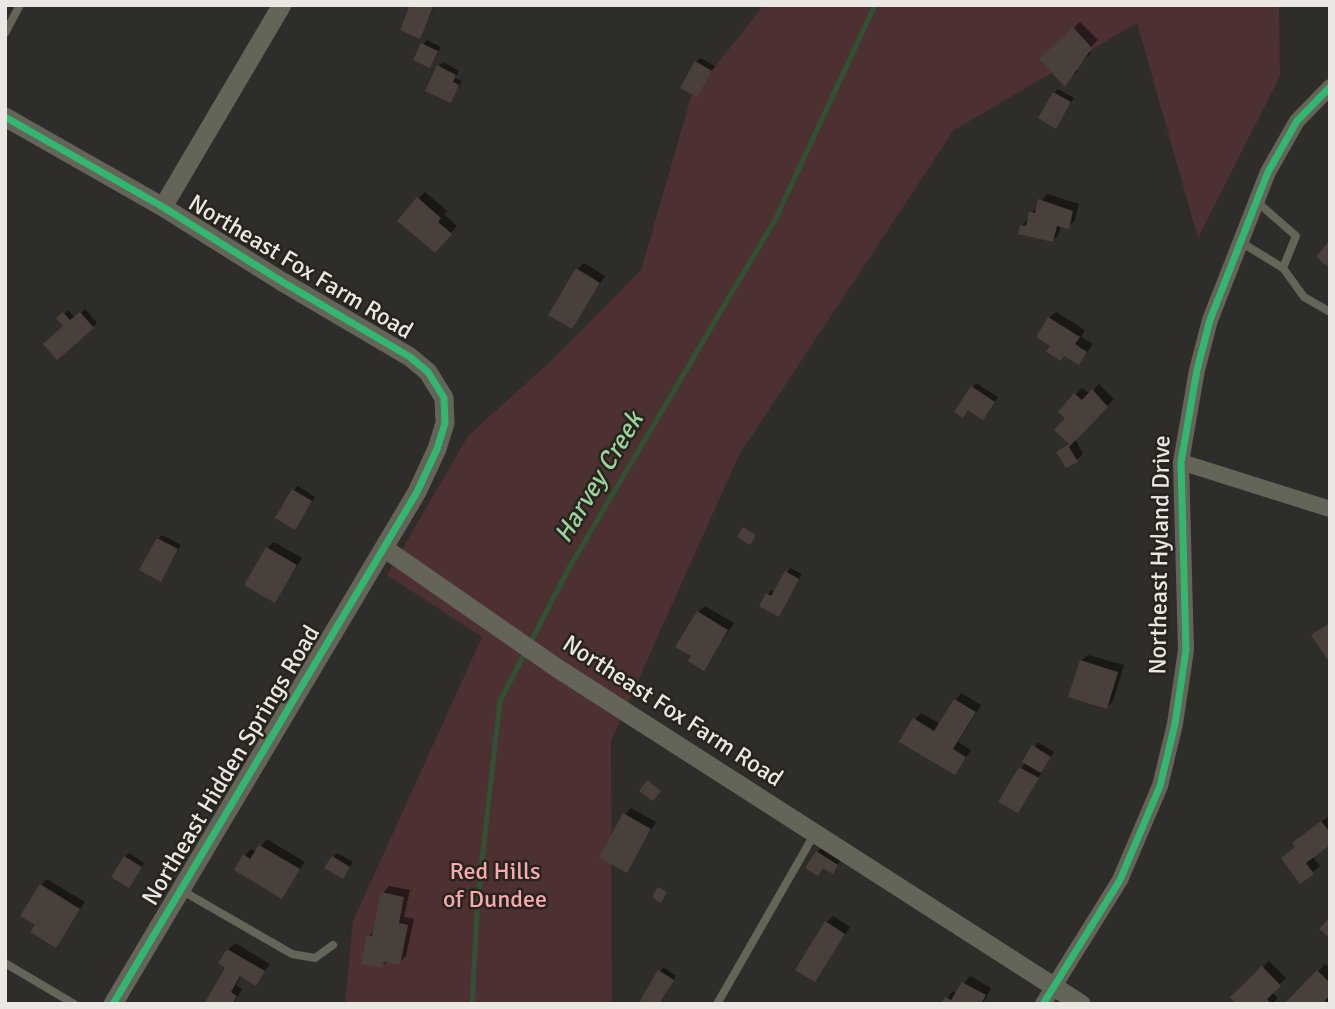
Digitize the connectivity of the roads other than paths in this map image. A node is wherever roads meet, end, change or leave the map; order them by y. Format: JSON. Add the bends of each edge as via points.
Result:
{"nodes":[{"id":1,"x":20,"y":5,"type":"edge"},
{"id":2,"x":282,"y":5,"type":"edge"},
{"id":3,"x":5,"y":33,"type":"edge"},
{"id":4,"x":1330,"y":87,"type":"edge"},
{"id":5,"x":5,"y":117,"type":"edge"},
{"id":6,"x":1256,"y":201,"type":"junction"},
{"id":7,"x":163,"y":207,"type":"junction"},
{"id":8,"x":1239,"y":241,"type":"junction"},
{"id":9,"x":1283,"y":268,"type":"junction"},
{"id":10,"x":1330,"y":312,"type":"edge"},
{"id":11,"x":1181,"y":461,"type":"junction"},
{"id":12,"x":1330,"y":509,"type":"edge"},
{"id":13,"x":384,"y":548,"type":"junction"},
{"id":14,"x":815,"y":833,"type":"junction"},
{"id":15,"x":181,"y":890,"type":"junction"},
{"id":16,"x":333,"y":946,"type":"dead end"},
{"id":17,"x":5,"y":962,"type":"edge"},
{"id":18,"x":1053,"y":986,"type":"junction"},
{"id":19,"x":74,"y":1004,"type":"edge"},
{"id":20,"x":113,"y":1004,"type":"edge"},
{"id":21,"x":718,"y":1004,"type":"edge"},
{"id":22,"x":1043,"y":1004,"type":"edge"},
{"id":23,"x":1081,"y":1004,"type":"edge"}],
"edges":[{"from":1,"to":3,"type":"lane"},
{"from":2,"to":7,"type":"street"},
{"from":4,"to":6,"type":"street","name":"Northeast Hyland Drive","via":[[1297,121]]},
{"from":5,"to":7,"type":"street","name":"Northeast Fox Farm Road"},
{"from":6,"to":8,"type":"street","name":"Northeast Hyland Drive"},
{"from":6,"to":9,"type":"lane","via":[[1296,236]]},
{"from":7,"to":13,"type":"street","name":"Northeast Fox Farm Road","via":[[410,357],[438,385],[444,398],[445,423],[437,449]]},
{"from":8,"to":9,"type":"lane"},
{"from":8,"to":11,"type":"street","name":"Northeast Hyland Drive","via":[[1210,320]]},
{"from":9,"to":10,"type":"lane","via":[[1304,297]]},
{"from":11,"to":12,"type":"street"},
{"from":11,"to":18,"type":"street","name":"Northeast Hyland Drive","via":[[1186,650],[1160,786],[1121,880]]},
{"from":13,"to":14,"type":"street","name":"Northeast Fox Farm Road","via":[[557,668]]},
{"from":13,"to":15,"type":"street","name":"Northeast Hidden Springs Road"},
{"from":14,"to":18,"type":"street","name":"Northeast Fox Farm Road"},
{"from":14,"to":21,"type":"lane"},
{"from":15,"to":16,"type":"lane","via":[[292,954],[315,958]]},
{"from":15,"to":20,"type":"street","name":"Northeast Hidden Springs Road"},
{"from":17,"to":19,"type":"lane"},
{"from":18,"to":22,"type":"street","name":"Northeast Hyland Drive"},
{"from":18,"to":23,"type":"street","name":"Northeast Fox Farm Road"}]}
